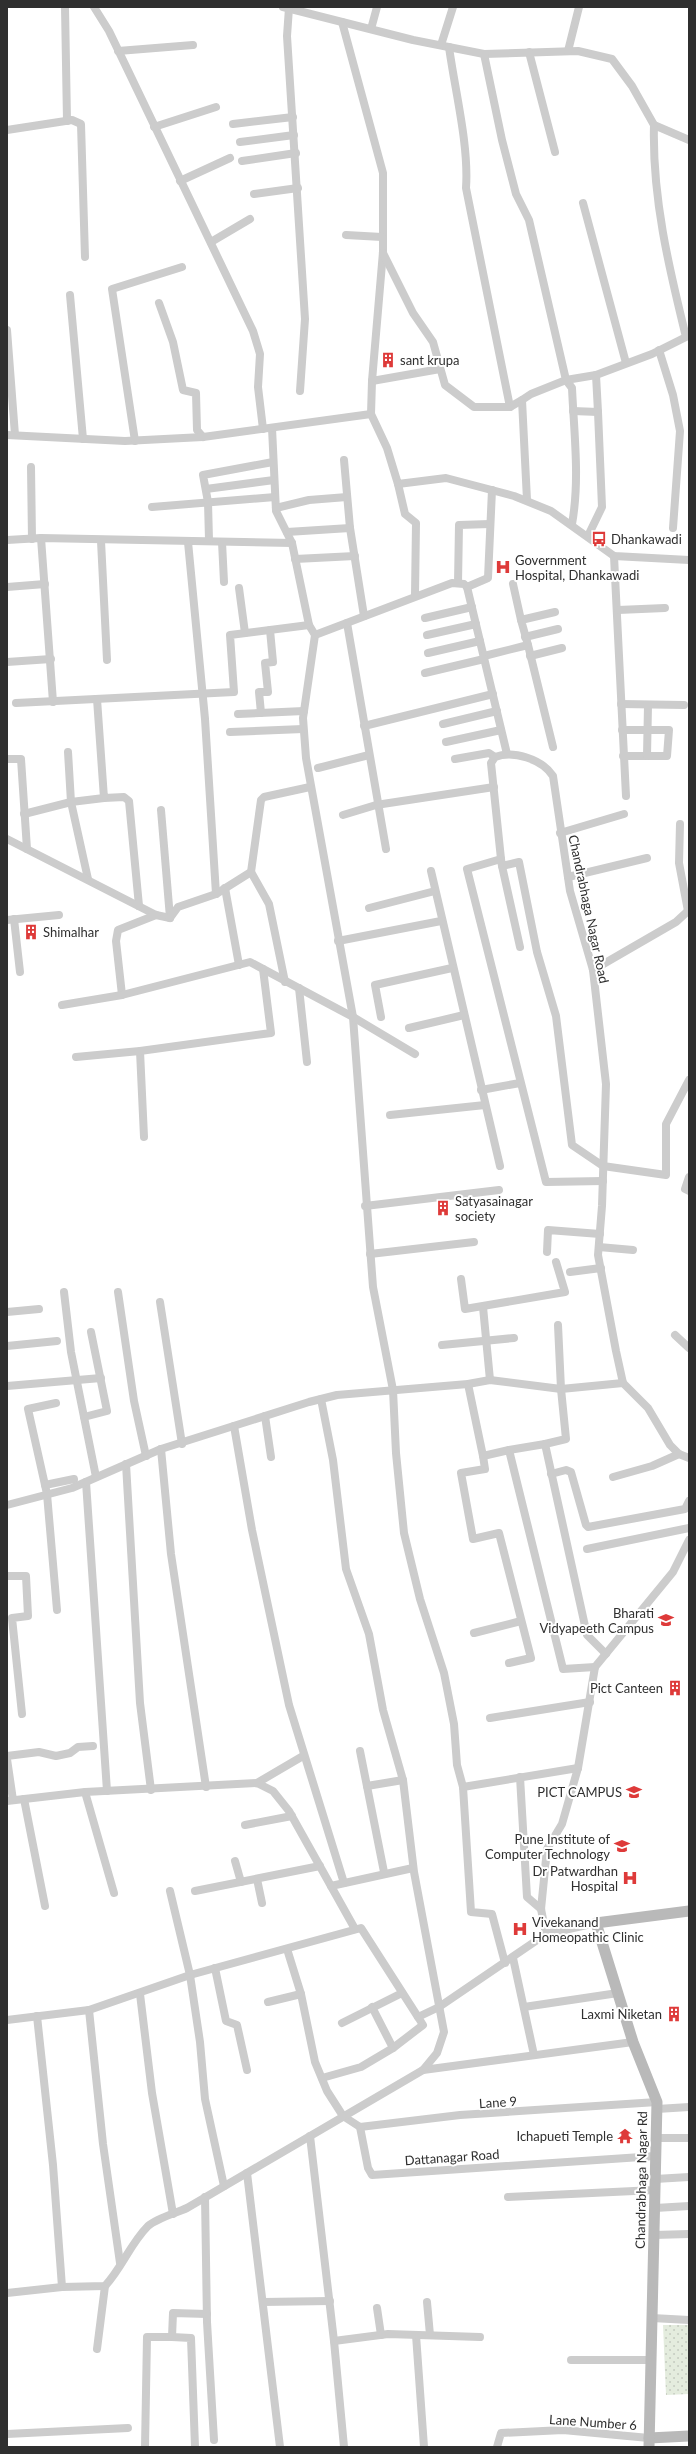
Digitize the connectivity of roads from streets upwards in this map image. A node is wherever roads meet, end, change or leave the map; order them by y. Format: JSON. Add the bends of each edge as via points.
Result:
{"nodes":[{"id":1,"x":65,"y":7,"type":"edge"},
{"id":2,"x":94,"y":7,"type":"edge"},
{"id":3,"x":377,"y":7,"type":"edge"},
{"id":4,"x":454,"y":7,"type":"edge"},
{"id":5,"x":579,"y":7,"type":"edge"},
{"id":6,"x":286,"y":8,"type":"edge"},
{"id":7,"x":342,"y":22,"type":"junction"},
{"id":8,"x":371,"y":29,"type":"junction"},
{"id":9,"x":194,"y":45,"type":"dead end"},
{"id":10,"x":440,"y":45,"type":"junction"},
{"id":11,"x":449,"y":47,"type":"junction"},
{"id":12,"x":118,"y":51,"type":"junction"},
{"id":13,"x":568,"y":51,"type":"junction"},
{"id":14,"x":529,"y":52,"type":"junction"},
{"id":15,"x":484,"y":54,"type":"junction"},
{"id":16,"x":216,"y":107,"type":"dead end"},
{"id":17,"x":293,"y":117,"type":"junction"},
{"id":18,"x":67,"y":121,"type":"junction"},
{"id":19,"x":233,"y":124,"type":"dead end"},
{"id":20,"x":654,"y":125,"type":"junction"},
{"id":21,"x":154,"y":127,"type":"junction"},
{"id":22,"x":7,"y":130,"type":"edge"},
{"id":23,"x":294,"y":135,"type":"junction"},
{"id":24,"x":689,"y":140,"type":"edge"},
{"id":25,"x":240,"y":142,"type":"dead end"},
{"id":26,"x":555,"y":152,"type":"dead end"},
{"id":27,"x":296,"y":153,"type":"junction"},
{"id":28,"x":230,"y":158,"type":"dead end"},
{"id":29,"x":242,"y":162,"type":"dead end"},
{"id":30,"x":180,"y":181,"type":"junction"},
{"id":31,"x":298,"y":188,"type":"junction"},
{"id":32,"x":254,"y":194,"type":"dead end"},
{"id":33,"x":583,"y":203,"type":"dead end"},
{"id":34,"x":250,"y":219,"type":"dead end"},
{"id":35,"x":346,"y":236,"type":"dead end"},
{"id":36,"x":382,"y":237,"type":"junction"},
{"id":37,"x":211,"y":242,"type":"junction"},
{"id":38,"x":383,"y":252,"type":"junction"},
{"id":39,"x":85,"y":257,"type":"dead end"},
{"id":40,"x":182,"y":267,"type":"dead end"},
{"id":41,"x":70,"y":295,"type":"dead end"},
{"id":42,"x":159,"y":303,"type":"dead end"},
{"id":43,"x":7,"y":330,"type":"edge"},
{"id":44,"x":688,"y":336,"type":"edge"},
{"id":45,"x":659,"y":350,"type":"junction"},
{"id":46,"x":626,"y":363,"type":"junction"},
{"id":47,"x":440,"y":369,"type":"junction"},
{"id":48,"x":596,"y":375,"type":"junction"},
{"id":49,"x":566,"y":380,"type":"junction"},
{"id":50,"x":372,"y":381,"type":"junction"},
{"id":51,"x":300,"y":391,"type":"dead end"},
{"id":52,"x":522,"y":400,"type":"junction"},
{"id":53,"x":510,"y":406,"type":"junction"},
{"id":54,"x":573,"y":410,"type":"junction"},
{"id":55,"x":598,"y":412,"type":"junction"},
{"id":56,"x":371,"y":414,"type":"junction"},
{"id":57,"x":268,"y":429,"type":"junction"},
{"id":58,"x":11,"y":435,"type":"edge"},
{"id":59,"x":203,"y":437,"type":"junction"},
{"id":60,"x":83,"y":439,"type":"junction"},
{"id":61,"x":135,"y":441,"type":"junction"},
{"id":62,"x":344,"y":460,"type":"dead end"},
{"id":63,"x":273,"y":462,"type":"junction"},
{"id":64,"x":31,"y":467,"type":"dead end"},
{"id":65,"x":274,"y":480,"type":"junction"},
{"id":66,"x":398,"y":484,"type":"junction"},
{"id":67,"x":206,"y":489,"type":"junction"},
{"id":68,"x":492,"y":490,"type":"junction"},
{"id":69,"x":275,"y":496,"type":"junction"},
{"id":70,"x":347,"y":497,"type":"junction"},
{"id":71,"x":527,"y":500,"type":"junction"},
{"id":72,"x":208,"y":502,"type":"junction"},
{"id":73,"x":152,"y":507,"type":"dead end"},
{"id":74,"x":276,"y":508,"type":"junction"},
{"id":75,"x":490,"y":524,"type":"junction"},
{"id":76,"x":572,"y":524,"type":"junction"},
{"id":77,"x":350,"y":528,"type":"junction"},
{"id":78,"x":673,"y":528,"type":"dead end"},
{"id":79,"x":287,"y":532,"type":"junction"},
{"id":80,"x":588,"y":536,"type":"junction"},
{"id":81,"x":41,"y":538,"type":"junction"},
{"id":82,"x":32,"y":539,"type":"junction"},
{"id":83,"x":7,"y":540,"type":"edge"},
{"id":84,"x":209,"y":540,"type":"junction"},
{"id":85,"x":101,"y":541,"type":"junction"},
{"id":86,"x":188,"y":542,"type":"junction"},
{"id":87,"x":222,"y":542,"type":"junction"},
{"id":88,"x":292,"y":543,"type":"junction"},
{"id":89,"x":355,"y":556,"type":"junction"},
{"id":90,"x":614,"y":556,"type":"junction"},
{"id":91,"x":295,"y":559,"type":"junction"},
{"id":92,"x":689,"y":560,"type":"edge"},
{"id":93,"x":224,"y":582,"type":"dead end"},
{"id":94,"x":458,"y":583,"type":"junction"},
{"id":95,"x":45,"y":584,"type":"junction"},
{"id":96,"x":513,"y":584,"type":"dead end"},
{"id":97,"x":7,"y":587,"type":"edge"},
{"id":98,"x":468,"y":587,"type":"junction"},
{"id":99,"x":240,"y":588,"type":"dead end"},
{"id":100,"x":415,"y":595,"type":"junction"},
{"id":101,"x":472,"y":607,"type":"junction"},
{"id":102,"x":665,"y":608,"type":"dead end"},
{"id":103,"x":618,"y":610,"type":"junction"},
{"id":104,"x":555,"y":612,"type":"dead end"},
{"id":105,"x":364,"y":616,"type":"junction"},
{"id":106,"x":425,"y":618,"type":"dead end"},
{"id":107,"x":521,"y":620,"type":"junction"},
{"id":108,"x":347,"y":623,"type":"junction"},
{"id":109,"x":476,"y":624,"type":"junction"},
{"id":110,"x":309,"y":625,"type":"junction"},
{"id":111,"x":270,"y":630,"type":"junction"},
{"id":112,"x":558,"y":630,"type":"dead end"},
{"id":113,"x":245,"y":633,"type":"junction"},
{"id":114,"x":315,"y":635,"type":"junction"},
{"id":115,"x":427,"y":635,"type":"dead end"},
{"id":116,"x":525,"y":637,"type":"junction"},
{"id":117,"x":480,"y":641,"type":"junction"},
{"id":118,"x":528,"y":645,"type":"junction"},
{"id":119,"x":562,"y":648,"type":"dead end"},
{"id":120,"x":428,"y":653,"type":"dead end"},
{"id":121,"x":530,"y":656,"type":"junction"},
{"id":122,"x":484,"y":657,"type":"junction"},
{"id":123,"x":51,"y":659,"type":"junction"},
{"id":124,"x":107,"y":660,"type":"dead end"},
{"id":125,"x":7,"y":662,"type":"edge"},
{"id":126,"x":425,"y":673,"type":"dead end"},
{"id":127,"x":202,"y":694,"type":"junction"},
{"id":128,"x":493,"y":694,"type":"junction"},
{"id":129,"x":97,"y":699,"type":"junction"},
{"id":130,"x":54,"y":702,"type":"junction"},
{"id":131,"x":16,"y":703,"type":"dead end"},
{"id":132,"x":621,"y":704,"type":"junction"},
{"id":133,"x":648,"y":705,"type":"junction"},
{"id":134,"x":684,"y":705,"type":"dead end"},
{"id":135,"x":304,"y":710,"type":"junction"},
{"id":136,"x":497,"y":712,"type":"junction"},
{"id":137,"x":260,"y":713,"type":"junction"},
{"id":138,"x":238,"y":714,"type":"dead end"},
{"id":139,"x":443,"y":724,"type":"dead end"},
{"id":140,"x":364,"y":726,"type":"junction"},
{"id":141,"x":303,"y":729,"type":"junction"},
{"id":142,"x":501,"y":730,"type":"junction"},
{"id":143,"x":622,"y":730,"type":"junction"},
{"id":144,"x":648,"y":730,"type":"junction"},
{"id":145,"x":230,"y":732,"type":"dead end"},
{"id":146,"x":446,"y":742,"type":"dead end"},
{"id":147,"x":553,"y":746,"type":"dead end"},
{"id":148,"x":68,"y":752,"type":"dead end"},
{"id":149,"x":507,"y":754,"type":"junction"},
{"id":150,"x":369,"y":755,"type":"junction"},
{"id":151,"x":623,"y":756,"type":"junction"},
{"id":152,"x":647,"y":756,"type":"junction"},
{"id":153,"x":495,"y":757,"type":"junction"},
{"id":154,"x":7,"y":759,"type":"edge"},
{"id":155,"x":455,"y":759,"type":"dead end"},
{"id":156,"x":318,"y":768,"type":"dead end"},
{"id":157,"x":310,"y":787,"type":"junction"},
{"id":158,"x":494,"y":787,"type":"junction"},
{"id":159,"x":626,"y":796,"type":"dead end"},
{"id":160,"x":104,"y":798,"type":"junction"},
{"id":161,"x":71,"y":802,"type":"junction"},
{"id":162,"x":376,"y":805,"type":"junction"},
{"id":163,"x":161,"y":810,"type":"dead end"},
{"id":164,"x":24,"y":814,"type":"junction"},
{"id":165,"x":624,"y":814,"type":"dead end"},
{"id":166,"x":344,"y":815,"type":"dead end"},
{"id":167,"x":680,"y":824,"type":"dead end"},
{"id":168,"x":560,"y":833,"type":"junction"},
{"id":169,"x":7,"y":839,"type":"edge"},
{"id":170,"x":27,"y":849,"type":"junction"},
{"id":171,"x":386,"y":849,"type":"dead end"},
{"id":172,"x":647,"y":858,"type":"dead end"},
{"id":173,"x":501,"y":863,"type":"junction"},
{"id":174,"x":251,"y":872,"type":"junction"},
{"id":175,"x":431,"y":872,"type":"dead end"},
{"id":176,"x":568,"y":878,"type":"junction"},
{"id":177,"x":88,"y":879,"type":"junction"},
{"id":178,"x":225,"y":888,"type":"junction"},
{"id":179,"x":435,"y":892,"type":"junction"},
{"id":180,"x":216,"y":894,"type":"junction"},
{"id":181,"x":138,"y":906,"type":"junction"},
{"id":182,"x":369,"y":908,"type":"dead end"},
{"id":183,"x":689,"y":911,"type":"edge"},
{"id":184,"x":59,"y":915,"type":"dead end"},
{"id":185,"x":156,"y":915,"type":"junction"},
{"id":186,"x":170,"y":918,"type":"junction"},
{"id":187,"x":10,"y":919,"type":"edge"},
{"id":188,"x":441,"y":920,"type":"junction"},
{"id":189,"x":338,"y":940,"type":"junction"},
{"id":190,"x":520,"y":947,"type":"dead end"},
{"id":191,"x":239,"y":965,"type":"junction"},
{"id":192,"x":452,"y":968,"type":"junction"},
{"id":193,"x":263,"y":969,"type":"junction"},
{"id":194,"x":593,"y":970,"type":"junction"},
{"id":195,"x":20,"y":972,"type":"dead end"},
{"id":196,"x":285,"y":982,"type":"junction"},
{"id":197,"x":299,"y":988,"type":"junction"},
{"id":198,"x":122,"y":995,"type":"junction"},
{"id":199,"x":62,"y":1005,"type":"dead end"},
{"id":200,"x":464,"y":1015,"type":"junction"},
{"id":201,"x":353,"y":1017,"type":"junction"},
{"id":202,"x":381,"y":1017,"type":"dead end"},
{"id":203,"x":409,"y":1028,"type":"dead end"},
{"id":204,"x":140,"y":1051,"type":"junction"},
{"id":205,"x":415,"y":1054,"type":"dead end"},
{"id":206,"x":76,"y":1057,"type":"dead end"},
{"id":207,"x":307,"y":1062,"type":"dead end"},
{"id":208,"x":689,"y":1080,"type":"edge"},
{"id":209,"x":520,"y":1083,"type":"junction"},
{"id":210,"x":481,"y":1090,"type":"junction"},
{"id":211,"x":485,"y":1105,"type":"junction"},
{"id":212,"x":390,"y":1116,"type":"dead end"},
{"id":213,"x":144,"y":1137,"type":"dead end"},
{"id":214,"x":500,"y":1166,"type":"dead end"},
{"id":215,"x":603,"y":1166,"type":"junction"},
{"id":216,"x":689,"y":1177,"type":"edge"},
{"id":217,"x":604,"y":1180,"type":"junction"},
{"id":218,"x":500,"y":1190,"type":"dead end"},
{"id":219,"x":687,"y":1190,"type":"edge"},
{"id":220,"x":366,"y":1206,"type":"junction"},
{"id":221,"x":600,"y":1234,"type":"junction"},
{"id":222,"x":474,"y":1242,"type":"dead end"},
{"id":223,"x":599,"y":1247,"type":"junction"},
{"id":224,"x":633,"y":1250,"type":"dead end"},
{"id":225,"x":547,"y":1252,"type":"dead end"},
{"id":226,"x":370,"y":1254,"type":"junction"},
{"id":227,"x":556,"y":1262,"type":"dead end"},
{"id":228,"x":601,"y":1268,"type":"junction"},
{"id":229,"x":570,"y":1272,"type":"dead end"},
{"id":230,"x":461,"y":1279,"type":"dead end"},
{"id":231,"x":64,"y":1292,"type":"dead end"},
{"id":232,"x":118,"y":1292,"type":"dead end"},
{"id":233,"x":160,"y":1302,"type":"dead end"},
{"id":234,"x":482,"y":1307,"type":"junction"},
{"id":235,"x":39,"y":1309,"type":"dead end"},
{"id":236,"x":7,"y":1312,"type":"edge"},
{"id":237,"x":558,"y":1325,"type":"dead end"},
{"id":238,"x":91,"y":1332,"type":"dead end"},
{"id":239,"x":675,"y":1335,"type":"dead end"},
{"id":240,"x":514,"y":1338,"type":"dead end"},
{"id":241,"x":57,"y":1341,"type":"dead end"},
{"id":242,"x":486,"y":1342,"type":"junction"},
{"id":243,"x":442,"y":1345,"type":"dead end"},
{"id":244,"x":7,"y":1346,"type":"edge"},
{"id":245,"x":689,"y":1348,"type":"edge"},
{"id":246,"x":101,"y":1378,"type":"junction"},
{"id":247,"x":76,"y":1380,"type":"junction"},
{"id":248,"x":490,"y":1380,"type":"junction"},
{"id":249,"x":623,"y":1383,"type":"junction"},
{"id":250,"x":468,"y":1384,"type":"junction"},
{"id":251,"x":7,"y":1386,"type":"edge"},
{"id":252,"x":560,"y":1389,"type":"junction"},
{"id":253,"x":393,"y":1390,"type":"junction"},
{"id":254,"x":321,"y":1399,"type":"junction"},
{"id":255,"x":56,"y":1403,"type":"dead end"},
{"id":256,"x":265,"y":1416,"type":"junction"},
{"id":257,"x":84,"y":1417,"type":"junction"},
{"id":258,"x":234,"y":1426,"type":"junction"},
{"id":259,"x":182,"y":1444,"type":"junction"},
{"id":260,"x":545,"y":1444,"type":"junction"},
{"id":261,"x":161,"y":1449,"type":"junction"},
{"id":262,"x":509,"y":1450,"type":"junction"},
{"id":263,"x":678,"y":1454,"type":"junction"},
{"id":264,"x":146,"y":1456,"type":"junction"},
{"id":265,"x":483,"y":1456,"type":"junction"},
{"id":266,"x":271,"y":1457,"type":"dead end"},
{"id":267,"x":689,"y":1458,"type":"edge"},
{"id":268,"x":126,"y":1464,"type":"junction"},
{"id":269,"x":551,"y":1474,"type":"junction"},
{"id":270,"x":96,"y":1476,"type":"junction"},
{"id":271,"x":613,"y":1477,"type":"dead end"},
{"id":272,"x":74,"y":1479,"type":"dead end"},
{"id":273,"x":86,"y":1482,"type":"junction"},
{"id":274,"x":45,"y":1485,"type":"junction"},
{"id":275,"x":47,"y":1494,"type":"junction"},
{"id":276,"x":689,"y":1501,"type":"edge"},
{"id":277,"x":7,"y":1505,"type":"edge"},
{"id":278,"x":689,"y":1528,"type":"edge"},
{"id":279,"x":689,"y":1540,"type":"edge"},
{"id":280,"x":586,"y":1549,"type":"dead end"},
{"id":281,"x":7,"y":1576,"type":"edge"},
{"id":282,"x":57,"y":1610,"type":"dead end"},
{"id":283,"x":521,"y":1621,"type":"junction"},
{"id":284,"x":474,"y":1633,"type":"dead end"},
{"id":285,"x":606,"y":1654,"type":"junction"},
{"id":286,"x":509,"y":1663,"type":"dead end"},
{"id":287,"x":595,"y":1667,"type":"junction"},
{"id":288,"x":590,"y":1702,"type":"junction"},
{"id":289,"x":22,"y":1714,"type":"dead end"},
{"id":290,"x":490,"y":1718,"type":"dead end"},
{"id":291,"x":93,"y":1746,"type":"dead end"},
{"id":292,"x":360,"y":1751,"type":"dead end"},
{"id":293,"x":303,"y":1756,"type":"junction"},
{"id":294,"x":7,"y":1758,"type":"edge"},
{"id":295,"x":578,"y":1768,"type":"junction"},
{"id":296,"x":520,"y":1777,"type":"junction"},
{"id":297,"x":403,"y":1780,"type":"junction"},
{"id":298,"x":257,"y":1783,"type":"junction"},
{"id":299,"x":367,"y":1786,"type":"junction"},
{"id":300,"x":206,"y":1787,"type":"junction"},
{"id":301,"x":463,"y":1787,"type":"junction"},
{"id":302,"x":151,"y":1790,"type":"junction"},
{"id":303,"x":85,"y":1792,"type":"junction"},
{"id":304,"x":107,"y":1792,"type":"junction"},
{"id":305,"x":24,"y":1799,"type":"junction"},
{"id":306,"x":10,"y":1801,"type":"edge"},
{"id":307,"x":292,"y":1816,"type":"junction"},
{"id":308,"x":245,"y":1825,"type":"dead end"},
{"id":309,"x":235,"y":1861,"type":"dead end"},
{"id":310,"x":320,"y":1866,"type":"junction"},
{"id":311,"x":413,"y":1868,"type":"junction"},
{"id":312,"x":384,"y":1872,"type":"junction"},
{"id":313,"x":257,"y":1879,"type":"junction"},
{"id":314,"x":241,"y":1882,"type":"junction"},
{"id":315,"x":344,"y":1883,"type":"junction"},
{"id":316,"x":331,"y":1886,"type":"junction"},
{"id":317,"x":170,"y":1891,"type":"dead end"},
{"id":318,"x":195,"y":1891,"type":"dead end"},
{"id":319,"x":114,"y":1893,"type":"dead end"},
{"id":320,"x":262,"y":1903,"type":"dead end"},
{"id":321,"x":45,"y":1906,"type":"dead end"},
{"id":322,"x":541,"y":1909,"type":"junction"},
{"id":323,"x":689,"y":1911,"type":"edge"},
{"id":324,"x":596,"y":1923,"type":"junction"},
{"id":325,"x":355,"y":1929,"type":"junction"},
{"id":326,"x":546,"y":1934,"type":"junction"},
{"id":327,"x":287,"y":1949,"type":"junction"},
{"id":328,"x":513,"y":1958,"type":"junction"},
{"id":329,"x":505,"y":1963,"type":"junction"},
{"id":330,"x":215,"y":1968,"type":"junction"},
{"id":331,"x":190,"y":1975,"type":"junction"},
{"id":332,"x":402,"y":1993,"type":"junction"},
{"id":333,"x":618,"y":1993,"type":"junction"},
{"id":334,"x":140,"y":1994,"type":"junction"},
{"id":335,"x":301,"y":1994,"type":"junction"},
{"id":336,"x":268,"y":2002,"type":"dead end"},
{"id":337,"x":372,"y":2007,"type":"junction"},
{"id":338,"x":439,"y":2007,"type":"junction"},
{"id":339,"x":524,"y":2007,"type":"junction"},
{"id":340,"x":89,"y":2010,"type":"junction"},
{"id":341,"x":37,"y":2016,"type":"junction"},
{"id":342,"x":418,"y":2017,"type":"junction"},
{"id":343,"x":7,"y":2020,"type":"edge"},
{"id":344,"x":342,"y":2023,"type":"dead end"},
{"id":345,"x":634,"y":2042,"type":"junction"},
{"id":346,"x":393,"y":2048,"type":"junction"},
{"id":347,"x":534,"y":2055,"type":"junction"},
{"id":348,"x":247,"y":2070,"type":"dead end"},
{"id":349,"x":423,"y":2070,"type":"junction"},
{"id":350,"x":322,"y":2078,"type":"junction"},
{"id":351,"x":657,"y":2105,"type":"junction"},
{"id":352,"x":689,"y":2107,"type":"edge"},
{"id":353,"x":343,"y":2116,"type":"junction"},
{"id":354,"x":360,"y":2127,"type":"junction"},
{"id":355,"x":310,"y":2136,"type":"junction"},
{"id":356,"x":656,"y":2138,"type":"junction"},
{"id":357,"x":689,"y":2138,"type":"edge"},
{"id":358,"x":656,"y":2156,"type":"junction"},
{"id":359,"x":247,"y":2173,"type":"junction"},
{"id":360,"x":689,"y":2177,"type":"edge"},
{"id":361,"x":655,"y":2184,"type":"junction"},
{"id":362,"x":224,"y":2186,"type":"junction"},
{"id":363,"x":508,"y":2196,"type":"dead end"},
{"id":364,"x":205,"y":2198,"type":"junction"},
{"id":365,"x":689,"y":2206,"type":"edge"},
{"id":366,"x":654,"y":2208,"type":"junction"},
{"id":367,"x":173,"y":2214,"type":"junction"},
{"id":368,"x":689,"y":2234,"type":"edge"},
{"id":369,"x":654,"y":2235,"type":"junction"},
{"id":370,"x":120,"y":2263,"type":"junction"},
{"id":371,"x":105,"y":2286,"type":"junction"},
{"id":372,"x":62,"y":2287,"type":"junction"},
{"id":373,"x":7,"y":2293,"type":"edge"},
{"id":374,"x":330,"y":2301,"type":"junction"},
{"id":375,"x":263,"y":2302,"type":"junction"},
{"id":376,"x":427,"y":2302,"type":"dead end"},
{"id":377,"x":378,"y":2308,"type":"dead end"},
{"id":378,"x":207,"y":2314,"type":"junction"},
{"id":379,"x":652,"y":2318,"type":"junction"},
{"id":380,"x":689,"y":2320,"type":"edge"},
{"id":381,"x":381,"y":2335,"type":"junction"},
{"id":382,"x":416,"y":2335,"type":"junction"},
{"id":383,"x":430,"y":2335,"type":"junction"},
{"id":384,"x":172,"y":2337,"type":"junction"},
{"id":385,"x":480,"y":2337,"type":"dead end"},
{"id":386,"x":334,"y":2341,"type":"junction"},
{"id":387,"x":97,"y":2349,"type":"dead end"},
{"id":388,"x":571,"y":2360,"type":"dead end"},
{"id":389,"x":651,"y":2360,"type":"junction"},
{"id":390,"x":128,"y":2428,"type":"dead end"},
{"id":391,"x":7,"y":2434,"type":"edge"},
{"id":392,"x":689,"y":2436,"type":"edge"},
{"id":393,"x":214,"y":2440,"type":"dead end"},
{"id":394,"x":649,"y":2443,"type":"edge"},
{"id":395,"x":145,"y":2447,"type":"edge"},
{"id":396,"x":195,"y":2447,"type":"edge"},
{"id":397,"x":280,"y":2447,"type":"edge"},
{"id":398,"x":344,"y":2447,"type":"edge"},
{"id":399,"x":424,"y":2447,"type":"edge"},
{"id":400,"x":497,"y":2447,"type":"edge"}],
"edges":[{"from":1,"to":18,"type":"street"},
{"from":2,"to":12,"type":"street"},
{"from":3,"to":8,"type":"street"},
{"from":4,"to":10,"type":"street"},
{"from":5,"to":13,"type":"street"},
{"from":6,"to":7,"type":"street"},
{"from":6,"to":17,"type":"street"},
{"from":7,"to":8,"type":"street"},
{"from":7,"to":36,"type":"street","via":[[383,173]]},
{"from":8,"to":10,"type":"street"},
{"from":9,"to":12,"type":"street"},
{"from":10,"to":11,"type":"street"},
{"from":11,"to":15,"type":"street"},
{"from":11,"to":53,"type":"street","via":[[465,151],[466,188]]},
{"from":12,"to":21,"type":"street"},
{"from":13,"to":14,"type":"street"},
{"from":13,"to":20,"type":"street","via":[[612,59],[632,86]]},
{"from":14,"to":15,"type":"street"},
{"from":14,"to":26,"type":"street"},
{"from":15,"to":49,"type":"street","via":[[502,140],[516,194],[529,220]]},
{"from":16,"to":21,"type":"street"},
{"from":17,"to":19,"type":"street"},
{"from":17,"to":23,"type":"street"},
{"from":18,"to":22,"type":"street"},
{"from":18,"to":39,"type":"street","via":[[72,120],[81,124]]},
{"from":20,"to":24,"type":"street"},
{"from":20,"to":44,"type":"street","via":[[653,163],[670,274]]},
{"from":21,"to":30,"type":"street"},
{"from":23,"to":25,"type":"street"},
{"from":23,"to":27,"type":"street"},
{"from":27,"to":29,"type":"street"},
{"from":27,"to":31,"type":"street"},
{"from":28,"to":30,"type":"street"},
{"from":30,"to":37,"type":"street"},
{"from":31,"to":32,"type":"street"},
{"from":31,"to":51,"type":"street","via":[[305,319]]},
{"from":33,"to":46,"type":"street"},
{"from":34,"to":37,"type":"street"},
{"from":35,"to":36,"type":"street"},
{"from":36,"to":38,"type":"street"},
{"from":37,"to":57,"type":"street","via":[[260,354],[258,387]]},
{"from":38,"to":47,"type":"street","via":[[413,313],[433,342]]},
{"from":38,"to":50,"type":"street"},
{"from":40,"to":61,"type":"street","via":[[112,289]]},
{"from":41,"to":60,"type":"street"},
{"from":42,"to":59,"type":"street","via":[[173,342],[183,390],[196,393],[197,430]]},
{"from":43,"to":58,"type":"street"},
{"from":44,"to":45,"type":"street"},
{"from":45,"to":46,"type":"street"},
{"from":45,"to":78,"type":"street","via":[[674,395],[680,431]]},
{"from":46,"to":48,"type":"street"},
{"from":47,"to":50,"type":"street"},
{"from":47,"to":53,"type":"street","via":[[445,384],[474,407]]},
{"from":48,"to":49,"type":"street"},
{"from":48,"to":55,"type":"street"},
{"from":49,"to":52,"type":"street"},
{"from":49,"to":54,"type":"street","via":[[572,388]]},
{"from":50,"to":56,"type":"street"},
{"from":52,"to":53,"type":"street"},
{"from":52,"to":71,"type":"street"},
{"from":54,"to":55,"type":"street"},
{"from":54,"to":76,"type":"street","via":[[576,482]]},
{"from":55,"to":80,"type":"street","via":[[602,507]]},
{"from":56,"to":57,"type":"street"},
{"from":56,"to":66,"type":"street","via":[[387,448]]},
{"from":57,"to":59,"type":"street"},
{"from":57,"to":63,"type":"street"},
{"from":58,"to":60,"type":"street"},
{"from":59,"to":61,"type":"street"},
{"from":60,"to":61,"type":"street"},
{"from":62,"to":70,"type":"street"},
{"from":63,"to":65,"type":"street"},
{"from":63,"to":67,"type":"street","via":[[203,475]]},
{"from":64,"to":82,"type":"street"},
{"from":65,"to":67,"type":"street"},
{"from":65,"to":69,"type":"street"},
{"from":66,"to":68,"type":"street","via":[[446,478]]},
{"from":66,"to":100,"type":"street","via":[[405,514],[416,523]]},
{"from":67,"to":72,"type":"street"},
{"from":68,"to":71,"type":"street"},
{"from":68,"to":75,"type":"street"},
{"from":69,"to":72,"type":"street"},
{"from":69,"to":74,"type":"street"},
{"from":70,"to":74,"type":"street","via":[[309,500]]},
{"from":70,"to":77,"type":"street"},
{"from":71,"to":76,"type":"street"},
{"from":72,"to":73,"type":"street"},
{"from":72,"to":84,"type":"street"},
{"from":74,"to":79,"type":"street"},
{"from":75,"to":94,"type":"street","via":[[458,525]]},
{"from":75,"to":98,"type":"street","via":[[488,578]]},
{"from":76,"to":80,"type":"street"},
{"from":77,"to":79,"type":"street"},
{"from":77,"to":89,"type":"street"},
{"from":79,"to":88,"type":"street"},
{"from":80,"to":90,"type":"street"},
{"from":81,"to":82,"type":"street"},
{"from":81,"to":85,"type":"street"},
{"from":81,"to":95,"type":"street"},
{"from":82,"to":83,"type":"street"},
{"from":84,"to":86,"type":"street"},
{"from":84,"to":87,"type":"street"},
{"from":85,"to":86,"type":"street"},
{"from":85,"to":124,"type":"street"},
{"from":86,"to":127,"type":"street"},
{"from":87,"to":88,"type":"street"},
{"from":87,"to":93,"type":"street"},
{"from":88,"to":91,"type":"street"},
{"from":89,"to":91,"type":"street"},
{"from":89,"to":105,"type":"street"},
{"from":90,"to":92,"type":"street"},
{"from":90,"to":103,"type":"street"},
{"from":91,"to":110,"type":"street"},
{"from":94,"to":98,"type":"street"},
{"from":94,"to":100,"type":"street"},
{"from":95,"to":97,"type":"street"},
{"from":95,"to":123,"type":"street"},
{"from":96,"to":107,"type":"street"},
{"from":98,"to":101,"type":"street"},
{"from":99,"to":113,"type":"street"},
{"from":100,"to":105,"type":"street"},
{"from":101,"to":106,"type":"street"},
{"from":101,"to":109,"type":"street"},
{"from":102,"to":103,"type":"street"},
{"from":103,"to":132,"type":"street"},
{"from":104,"to":107,"type":"street"},
{"from":105,"to":108,"type":"street"},
{"from":107,"to":116,"type":"street"},
{"from":108,"to":114,"type":"street"},
{"from":108,"to":140,"type":"street"},
{"from":109,"to":115,"type":"street"},
{"from":109,"to":117,"type":"street"},
{"from":110,"to":111,"type":"street"},
{"from":110,"to":114,"type":"street"},
{"from":111,"to":113,"type":"street"},
{"from":111,"to":137,"type":"street","via":[[273,662],[265,663],[268,692],[259,692]]},
{"from":112,"to":116,"type":"street"},
{"from":113,"to":127,"type":"street","via":[[230,635],[234,692]]},
{"from":114,"to":135,"type":"street"},
{"from":116,"to":118,"type":"street"},
{"from":117,"to":120,"type":"street"},
{"from":117,"to":122,"type":"street"},
{"from":118,"to":121,"type":"street"},
{"from":118,"to":122,"type":"street"},
{"from":119,"to":121,"type":"street"},
{"from":121,"to":147,"type":"street"},
{"from":122,"to":126,"type":"street"},
{"from":122,"to":128,"type":"street"},
{"from":123,"to":125,"type":"street"},
{"from":123,"to":130,"type":"street"},
{"from":127,"to":129,"type":"street"},
{"from":127,"to":180,"type":"street"},
{"from":128,"to":136,"type":"street"},
{"from":128,"to":140,"type":"street"},
{"from":129,"to":130,"type":"street"},
{"from":129,"to":160,"type":"street"},
{"from":130,"to":131,"type":"street"},
{"from":132,"to":133,"type":"street"},
{"from":132,"to":143,"type":"street"},
{"from":133,"to":134,"type":"street"},
{"from":133,"to":144,"type":"street"},
{"from":135,"to":137,"type":"street"},
{"from":135,"to":141,"type":"street"},
{"from":136,"to":139,"type":"street"},
{"from":136,"to":142,"type":"street"},
{"from":137,"to":138,"type":"street"},
{"from":140,"to":150,"type":"street"},
{"from":141,"to":145,"type":"street"},
{"from":141,"to":157,"type":"street"},
{"from":142,"to":146,"type":"street"},
{"from":142,"to":149,"type":"street"},
{"from":143,"to":144,"type":"street"},
{"from":143,"to":151,"type":"street"},
{"from":144,"to":152,"type":"street"},
{"from":144,"to":152,"type":"street","via":[[669,730],[667,756]]},
{"from":148,"to":161,"type":"street"},
{"from":149,"to":153,"type":"street"},
{"from":149,"to":168,"type":"street","name":"Chandrabhaga Nagar Road","via":[[530,760],[553,776]]},
{"from":150,"to":156,"type":"street"},
{"from":150,"to":162,"type":"street"},
{"from":151,"to":152,"type":"street"},
{"from":151,"to":159,"type":"street"},
{"from":153,"to":155,"type":"street","via":[[489,753]]},
{"from":153,"to":158,"type":"street","via":[[491,763]]},
{"from":154,"to":164,"type":"street","via":[[21,759]]},
{"from":157,"to":174,"type":"street","via":[[268,795],[261,800]]},
{"from":157,"to":189,"type":"street"},
{"from":158,"to":162,"type":"street"},
{"from":158,"to":173,"type":"street"},
{"from":160,"to":161,"type":"street"},
{"from":160,"to":181,"type":"street","via":[[124,797],[129,801]]},
{"from":161,"to":164,"type":"street"},
{"from":161,"to":177,"type":"street"},
{"from":162,"to":166,"type":"street"},
{"from":162,"to":171,"type":"street"},
{"from":163,"to":186,"type":"street"},
{"from":164,"to":170,"type":"street"},
{"from":165,"to":168,"type":"street"},
{"from":167,"to":183,"type":"street","via":[[679,863]]},
{"from":168,"to":176,"type":"street","name":"Chandrabhaga Nagar Road"},
{"from":169,"to":170,"type":"street"},
{"from":170,"to":177,"type":"street"},
{"from":172,"to":176,"type":"street"},
{"from":173,"to":190,"type":"street"},
{"from":173,"to":209,"type":"street","via":[[467,869]]},
{"from":173,"to":215,"type":"street","via":[[519,862],[537,952],[556,1016],[572,1145]]},
{"from":174,"to":178,"type":"street"},
{"from":174,"to":196,"type":"street","via":[[269,904]]},
{"from":175,"to":179,"type":"street"},
{"from":176,"to":194,"type":"street","name":"Chandrabhaga Nagar Road"},
{"from":177,"to":181,"type":"street"},
{"from":178,"to":180,"type":"street"},
{"from":178,"to":191,"type":"street"},
{"from":179,"to":182,"type":"street"},
{"from":179,"to":188,"type":"street"},
{"from":180,"to":186,"type":"street","via":[[178,907]]},
{"from":181,"to":185,"type":"street"},
{"from":183,"to":194,"type":"street","via":[[676,922]]},
{"from":184,"to":187,"type":"street"},
{"from":185,"to":186,"type":"street"},
{"from":185,"to":198,"type":"street","via":[[118,930],[116,940]]},
{"from":187,"to":195,"type":"street"},
{"from":188,"to":189,"type":"street"},
{"from":188,"to":192,"type":"street"},
{"from":189,"to":201,"type":"street"},
{"from":191,"to":193,"type":"street","via":[[250,962]]},
{"from":191,"to":198,"type":"street"},
{"from":192,"to":200,"type":"street"},
{"from":192,"to":202,"type":"street","via":[[374,985]]},
{"from":193,"to":196,"type":"street"},
{"from":193,"to":204,"type":"street","via":[[271,1033]]},
{"from":194,"to":215,"type":"street","name":"Chandrabhaga Nagar Road","via":[[606,1084]]},
{"from":196,"to":197,"type":"street"},
{"from":197,"to":201,"type":"street"},
{"from":197,"to":207,"type":"street"},
{"from":198,"to":199,"type":"street"},
{"from":200,"to":203,"type":"street"},
{"from":200,"to":210,"type":"street"},
{"from":201,"to":205,"type":"street"},
{"from":201,"to":220,"type":"street"},
{"from":204,"to":206,"type":"street"},
{"from":204,"to":213,"type":"street"},
{"from":208,"to":215,"type":"street","via":[[666,1124],[666,1175]]},
{"from":209,"to":210,"type":"street"},
{"from":209,"to":217,"type":"street","via":[[546,1182]]},
{"from":210,"to":211,"type":"street"},
{"from":211,"to":212,"type":"street"},
{"from":211,"to":214,"type":"street"},
{"from":215,"to":217,"type":"street","name":"Chandrabhaga Nagar Road"},
{"from":216,"to":219,"type":"street"},
{"from":217,"to":221,"type":"street","name":"Chandrabhaga Nagar Road"},
{"from":218,"to":220,"type":"street"},
{"from":220,"to":226,"type":"street"},
{"from":221,"to":223,"type":"street","name":"Chandrabhaga Nagar Road"},
{"from":221,"to":225,"type":"street","via":[[548,1230]]},
{"from":222,"to":226,"type":"street"},
{"from":223,"to":224,"type":"street"},
{"from":223,"to":228,"type":"street","name":"Chandrabhaga Nagar Road"},
{"from":226,"to":253,"type":"street","via":[[373,1287]]},
{"from":227,"to":234,"type":"street","via":[[565,1292]]},
{"from":228,"to":229,"type":"street"},
{"from":228,"to":249,"type":"street","name":"Chandrabhaga Nagar Road"},
{"from":230,"to":234,"type":"street","via":[[465,1309]]},
{"from":231,"to":247,"type":"street"},
{"from":232,"to":264,"type":"street","via":[[134,1401]]},
{"from":233,"to":259,"type":"street"},
{"from":234,"to":242,"type":"street"},
{"from":235,"to":236,"type":"street"},
{"from":237,"to":252,"type":"street"},
{"from":238,"to":246,"type":"street"},
{"from":239,"to":245,"type":"street"},
{"from":240,"to":242,"type":"street"},
{"from":241,"to":244,"type":"street"},
{"from":242,"to":243,"type":"street"},
{"from":242,"to":248,"type":"street"},
{"from":246,"to":247,"type":"street"},
{"from":246,"to":257,"type":"street","via":[[107,1411]]},
{"from":247,"to":251,"type":"street"},
{"from":247,"to":257,"type":"street"},
{"from":248,"to":250,"type":"street"},
{"from":248,"to":252,"type":"street"},
{"from":249,"to":252,"type":"street"},
{"from":249,"to":263,"type":"street","via":[[648,1408]]},
{"from":250,"to":253,"type":"street"},
{"from":250,"to":265,"type":"street"},
{"from":252,"to":260,"type":"street","via":[[566,1439]]},
{"from":253,"to":254,"type":"street"},
{"from":253,"to":301,"type":"street","via":[[404,1533],[420,1599],[444,1673],[454,1724],[457,1766]]},
{"from":254,"to":256,"type":"street"},
{"from":254,"to":297,"type":"street","via":[[333,1460],[346,1569],[369,1634],[383,1710]]},
{"from":255,"to":274,"type":"street","via":[[28,1409]]},
{"from":256,"to":258,"type":"street"},
{"from":256,"to":266,"type":"street"},
{"from":257,"to":270,"type":"street"},
{"from":258,"to":259,"type":"street"},
{"from":258,"to":293,"type":"street","via":[[278,1661]]},
{"from":259,"to":261,"type":"street"},
{"from":260,"to":262,"type":"street"},
{"from":260,"to":269,"type":"street"},
{"from":261,"to":264,"type":"street"},
{"from":261,"to":300,"type":"street","via":[[171,1554]]},
{"from":262,"to":265,"type":"street"},
{"from":262,"to":287,"type":"street","via":[[563,1669]]},
{"from":263,"to":267,"type":"street"},
{"from":263,"to":271,"type":"street","via":[[652,1466]]},
{"from":264,"to":268,"type":"street"},
{"from":265,"to":283,"type":"street","via":[[486,1469],[461,1473],[473,1539],[499,1534]]},
{"from":268,"to":270,"type":"street"},
{"from":268,"to":302,"type":"street","via":[[140,1703]]},
{"from":269,"to":276,"type":"street","via":[[566,1470],[571,1472],[588,1526],[685,1508]]},
{"from":269,"to":285,"type":"street","via":[[587,1635]]},
{"from":270,"to":273,"type":"street"},
{"from":272,"to":274,"type":"street"},
{"from":273,"to":275,"type":"street"},
{"from":273,"to":304,"type":"street"},
{"from":274,"to":275,"type":"street"},
{"from":275,"to":277,"type":"street"},
{"from":275,"to":282,"type":"street"},
{"from":278,"to":280,"type":"street"},
{"from":279,"to":285,"type":"street","via":[[673,1572]]},
{"from":281,"to":289,"type":"street","via":[[26,1576],[28,1616],[12,1618]]},
{"from":283,"to":284,"type":"street"},
{"from":283,"to":286,"type":"street","via":[[531,1658]]},
{"from":285,"to":287,"type":"street"},
{"from":287,"to":288,"type":"street"},
{"from":288,"to":290,"type":"street"},
{"from":288,"to":295,"type":"street"},
{"from":291,"to":294,"type":"street","via":[[78,1747],[70,1753],[56,1756],[39,1752]]},
{"from":292,"to":299,"type":"street"},
{"from":293,"to":298,"type":"street"},
{"from":293,"to":315,"type":"street"},
{"from":294,"to":306,"type":"street"},
{"from":295,"to":296,"type":"street"},
{"from":295,"to":322,"type":"street","via":[[562,1824],[547,1849]]},
{"from":296,"to":301,"type":"street"},
{"from":296,"to":322,"type":"street","via":[[527,1897]]},
{"from":297,"to":299,"type":"street"},
{"from":297,"to":311,"type":"street"},
{"from":298,"to":300,"type":"street"},
{"from":298,"to":307,"type":"street","via":[[272,1791]]},
{"from":299,"to":312,"type":"street"},
{"from":300,"to":302,"type":"street"},
{"from":301,"to":329,"type":"street","via":[[471,1912],[492,1914]]},
{"from":302,"to":304,"type":"street"},
{"from":303,"to":304,"type":"street"},
{"from":303,"to":305,"type":"street"},
{"from":303,"to":319,"type":"street"},
{"from":305,"to":306,"type":"street"},
{"from":305,"to":321,"type":"street"},
{"from":307,"to":308,"type":"street"},
{"from":307,"to":310,"type":"street"},
{"from":309,"to":314,"type":"street"},
{"from":310,"to":313,"type":"street"},
{"from":310,"to":316,"type":"street"},
{"from":311,"to":312,"type":"street"},
{"from":311,"to":338,"type":"street"},
{"from":312,"to":315,"type":"street"},
{"from":313,"to":314,"type":"street"},
{"from":313,"to":320,"type":"street"},
{"from":314,"to":318,"type":"street"},
{"from":315,"to":316,"type":"street"},
{"from":316,"to":325,"type":"street"},
{"from":317,"to":331,"type":"street"},
{"from":322,"to":326,"type":"street"},
{"from":323,"to":324,"type":"street"},
{"from":324,"to":326,"type":"street"},
{"from":324,"to":333,"type":"street","name":"Chandrabhaga Nagar Rd"},
{"from":325,"to":327,"type":"street"},
{"from":325,"to":332,"type":"street","via":[[361,1928]]},
{"from":326,"to":328,"type":"street"},
{"from":327,"to":330,"type":"street"},
{"from":327,"to":335,"type":"street"},
{"from":328,"to":329,"type":"street"},
{"from":328,"to":339,"type":"street"},
{"from":329,"to":338,"type":"street"},
{"from":330,"to":331,"type":"street"},
{"from":330,"to":348,"type":"street","via":[[226,2021],[237,2025]]},
{"from":331,"to":334,"type":"street"},
{"from":331,"to":362,"type":"street","via":[[206,2099]]},
{"from":332,"to":337,"type":"street"},
{"from":332,"to":342,"type":"street"},
{"from":333,"to":339,"type":"street"},
{"from":333,"to":345,"type":"street","name":"Chandrabhaga Nagar Rd"},
{"from":334,"to":340,"type":"street"},
{"from":334,"to":367,"type":"street","via":[[152,2093]]},
{"from":335,"to":336,"type":"street"},
{"from":335,"to":350,"type":"street","via":[[315,2062]]},
{"from":337,"to":344,"type":"street"},
{"from":337,"to":346,"type":"street"},
{"from":338,"to":342,"type":"street"},
{"from":338,"to":349,"type":"street","via":[[444,2032],[437,2053]]},
{"from":339,"to":347,"type":"street"},
{"from":340,"to":341,"type":"street"},
{"from":340,"to":370,"type":"street","via":[[103,2144]]},
{"from":341,"to":343,"type":"street"},
{"from":341,"to":372,"type":"street","via":[[53,2165]]},
{"from":342,"to":346,"type":"street","via":[[423,2025]]},
{"from":345,"to":347,"type":"street"},
{"from":345,"to":351,"type":"street","name":"Chandrabhaga Nagar Rd"},
{"from":346,"to":350,"type":"street","via":[[361,2067]]},
{"from":347,"to":349,"type":"street"},
{"from":349,"to":353,"type":"street"},
{"from":350,"to":353,"type":"street"},
{"from":351,"to":352,"type":"street","name":"Lane 9"},
{"from":351,"to":354,"type":"street","name":"Lane 9","via":[[460,2115]]},
{"from":351,"to":356,"type":"street","name":"Chandrabhaga Nagar Rd"},
{"from":353,"to":354,"type":"street"},
{"from":353,"to":355,"type":"street"},
{"from":354,"to":358,"type":"street","name":"Dattanagar Road","via":[[368,2168],[372,2175]]},
{"from":355,"to":359,"type":"street"},
{"from":355,"to":374,"type":"street"},
{"from":356,"to":357,"type":"street"},
{"from":356,"to":358,"type":"street","name":"Chandrabhaga Nagar Rd"},
{"from":358,"to":361,"type":"street","name":"Chandrabhaga Nagar Rd"},
{"from":359,"to":362,"type":"street"},
{"from":359,"to":375,"type":"street"},
{"from":360,"to":361,"type":"street"},
{"from":361,"to":363,"type":"street"},
{"from":361,"to":366,"type":"street","name":"Chandrabhaga Nagar Rd"},
{"from":362,"to":364,"type":"street"},
{"from":364,"to":367,"type":"street"},
{"from":364,"to":378,"type":"street"},
{"from":365,"to":366,"type":"street"},
{"from":366,"to":369,"type":"street","name":"Chandrabhaga Nagar Rd"},
{"from":367,"to":370,"type":"street","via":[[149,2226]]},
{"from":368,"to":369,"type":"street"},
{"from":369,"to":379,"type":"street","name":"Chandrabhaga Nagar Rd"},
{"from":370,"to":371,"type":"street","via":[[115,2275]]},
{"from":371,"to":372,"type":"street"},
{"from":371,"to":387,"type":"street"},
{"from":372,"to":373,"type":"street"},
{"from":374,"to":375,"type":"street"},
{"from":374,"to":386,"type":"street"},
{"from":375,"to":397,"type":"street"},
{"from":376,"to":383,"type":"street"},
{"from":377,"to":381,"type":"street"},
{"from":378,"to":384,"type":"street","via":[[173,2313]]},
{"from":378,"to":393,"type":"street"},
{"from":379,"to":380,"type":"street"},
{"from":379,"to":389,"type":"street","name":"Chandrabhaga Nagar Rd"},
{"from":381,"to":382,"type":"street"},
{"from":381,"to":386,"type":"street"},
{"from":382,"to":383,"type":"street"},
{"from":382,"to":399,"type":"street"},
{"from":383,"to":385,"type":"street"},
{"from":384,"to":395,"type":"street","via":[[147,2337]]},
{"from":384,"to":396,"type":"street","via":[[191,2338]]},
{"from":386,"to":398,"type":"street"},
{"from":388,"to":389,"type":"street"},
{"from":389,"to":394,"type":"street","name":"Chandrabhaga Nagar Rd"},
{"from":390,"to":391,"type":"street"},
{"from":392,"to":394,"type":"street"},
{"from":394,"to":400,"type":"street","name":"Lane Number 6","via":[[562,2430],[500,2433]]}]}
